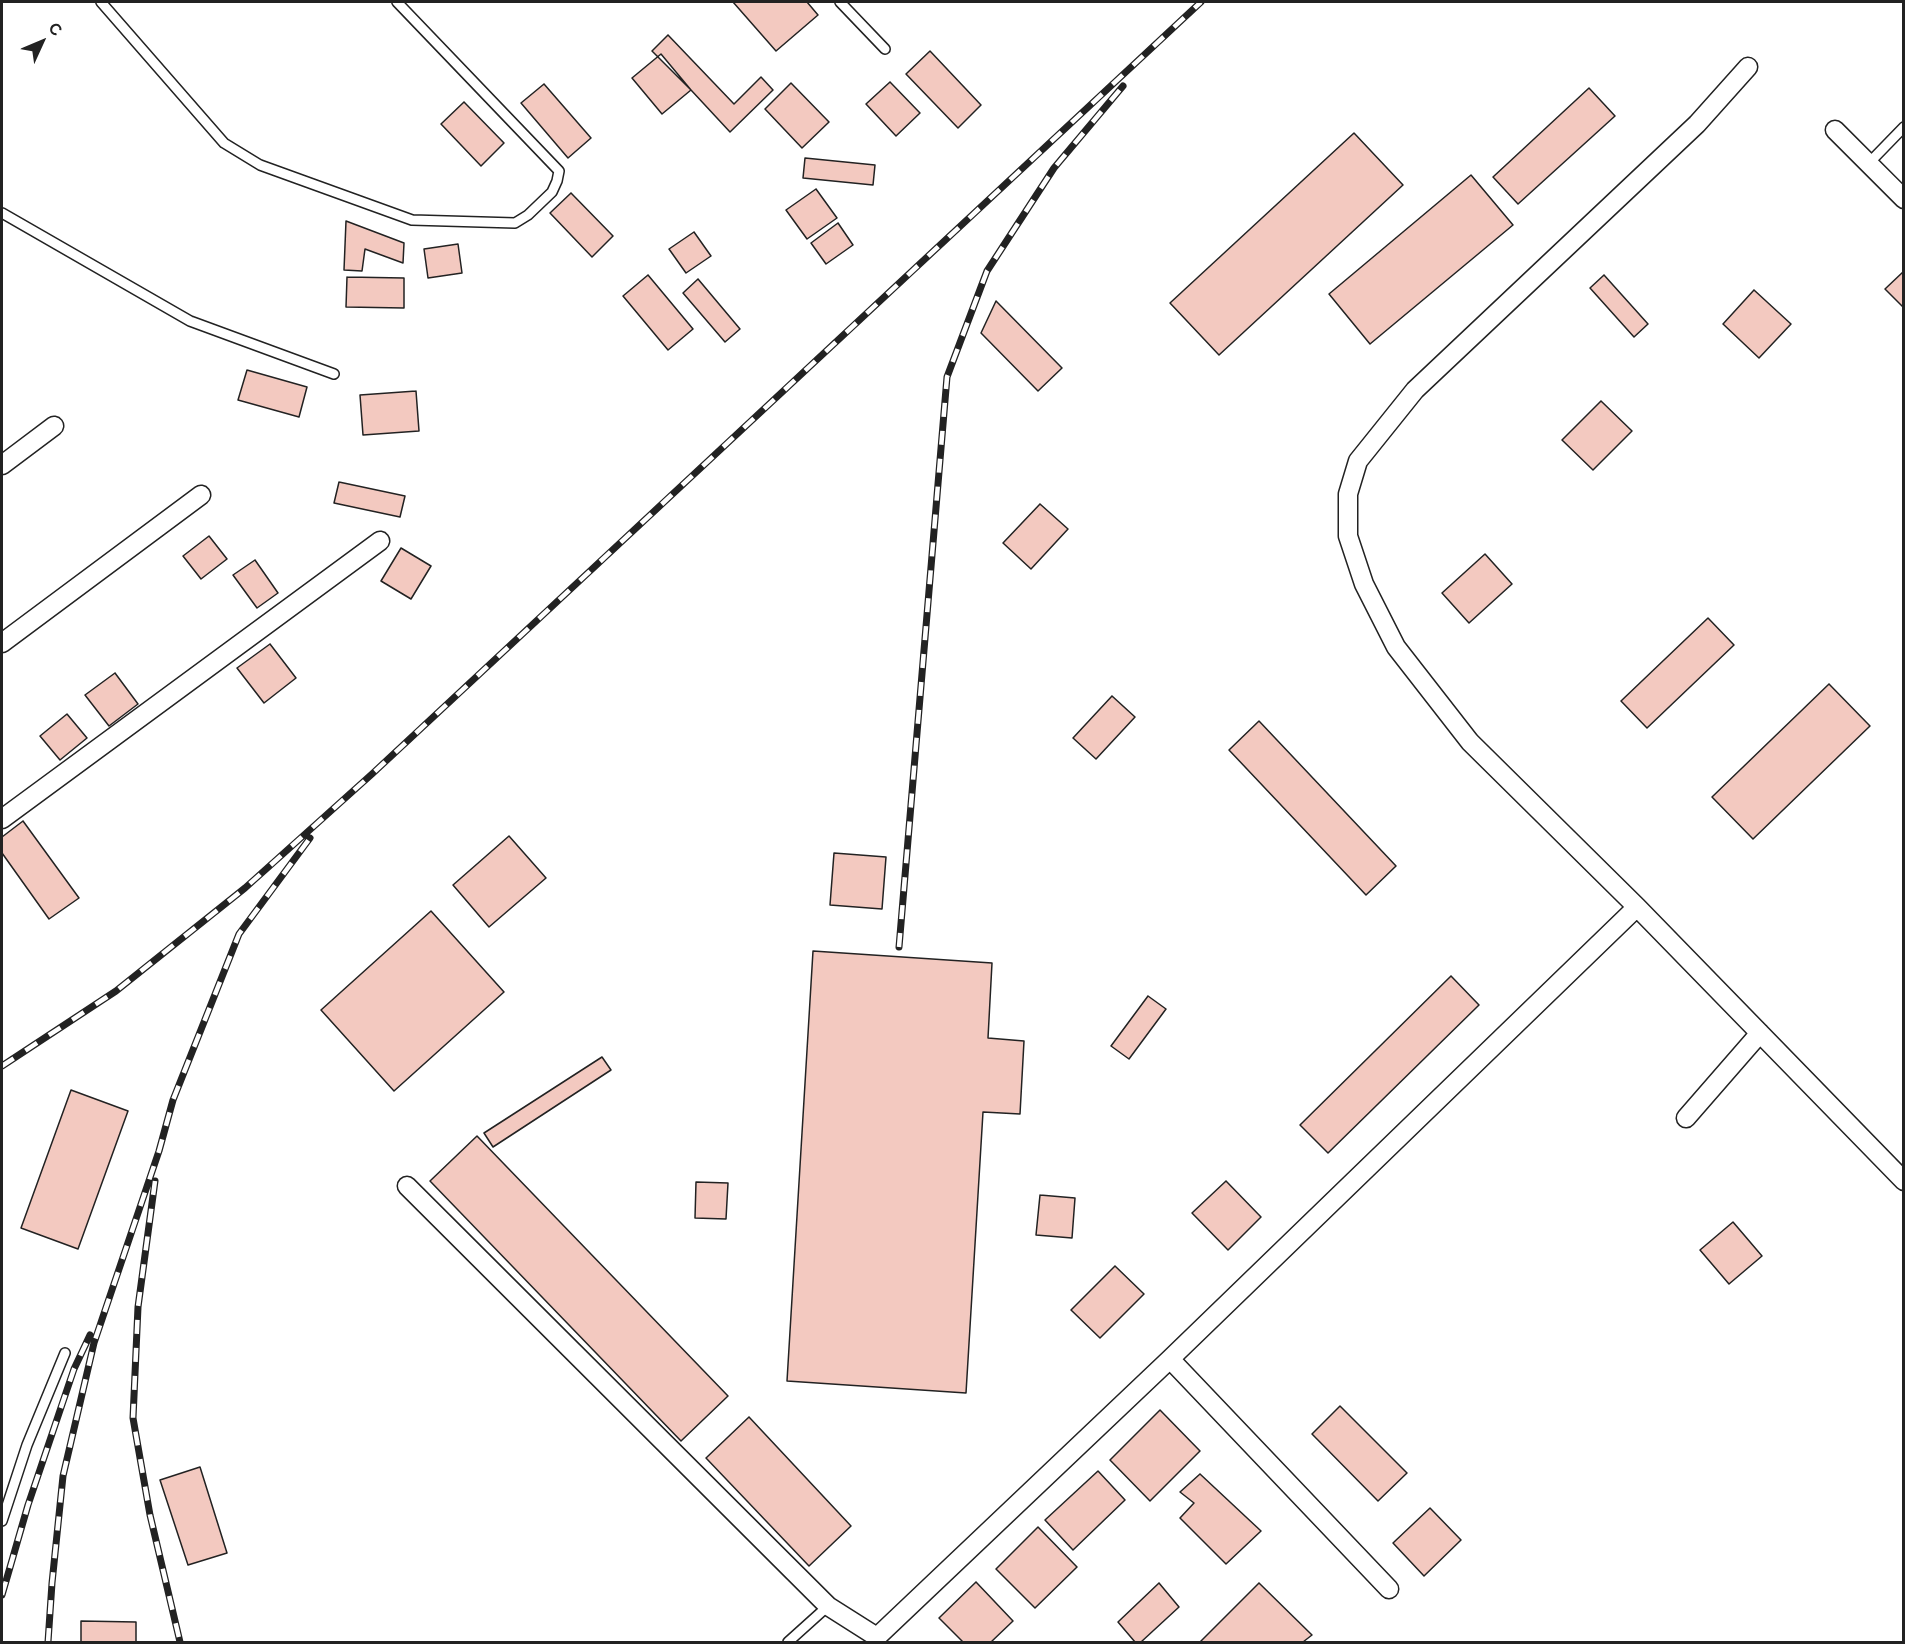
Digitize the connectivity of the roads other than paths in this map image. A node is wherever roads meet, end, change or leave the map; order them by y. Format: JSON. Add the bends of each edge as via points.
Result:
{"nodes":[{"id":1,"x":101,"y":2,"type":"edge"},
{"id":2,"x":397,"y":2,"type":"edge"},
{"id":3,"x":840,"y":2,"type":"edge"},
{"id":4,"x":885,"y":49,"type":"dead end"},
{"id":5,"x":1748,"y":67,"type":"dead end"},
{"id":6,"x":1904,"y":127,"type":"edge"},
{"id":7,"x":1834,"y":130,"type":"dead end"},
{"id":8,"x":1868,"y":164,"type":"junction"},
{"id":9,"x":1904,"y":199,"type":"edge"},
{"id":10,"x":2,"y":213,"type":"edge"},
{"id":11,"x":334,"y":374,"type":"dead end"},
{"id":12,"x":54,"y":426,"type":"dead end"},
{"id":13,"x":2,"y":465,"type":"edge"},
{"id":14,"x":201,"y":495,"type":"dead end"},
{"id":15,"x":380,"y":541,"type":"dead end"},
{"id":16,"x":2,"y":643,"type":"edge"},
{"id":17,"x":2,"y":819,"type":"edge"},
{"id":18,"x":1637,"y":907,"type":"junction"},
{"id":19,"x":1760,"y":1033,"type":"junction"},
{"id":20,"x":1686,"y":1118,"type":"dead end"},
{"id":21,"x":1904,"y":1181,"type":"edge"},
{"id":22,"x":407,"y":1186,"type":"dead end"},
{"id":23,"x":65,"y":1353,"type":"dead end"},
{"id":24,"x":1170,"y":1359,"type":"junction"},
{"id":25,"x":2,"y":1521,"type":"edge"},
{"id":26,"x":1389,"y":1589,"type":"dead end"},
{"id":27,"x":828,"y":1606,"type":"junction"},
{"id":28,"x":881,"y":1640,"type":"edge"},
{"id":29,"x":788,"y":1642,"type":"edge"}],
"edges":[{"from":1,"to":2,"type":"lane","via":[[224,142],[260,165],[412,220],[515,223],[552,192],[559,171]]},
{"from":3,"to":4,"type":"lane"},
{"from":5,"to":18,"type":"street","via":[[1697,124],[1416,390],[1358,460],[1348,494],[1348,536],[1364,584],[1396,647],[1470,742]]},
{"from":6,"to":8,"type":"lane"},
{"from":7,"to":8,"type":"street"},
{"from":8,"to":9,"type":"street"},
{"from":10,"to":11,"type":"lane","via":[[190,321]]},
{"from":12,"to":13,"type":"street"},
{"from":14,"to":16,"type":"street"},
{"from":15,"to":17,"type":"street"},
{"from":18,"to":19,"type":"street"},
{"from":18,"to":24,"type":"street"},
{"from":19,"to":20,"type":"street"},
{"from":19,"to":21,"type":"street"},
{"from":22,"to":27,"type":"street"},
{"from":23,"to":25,"type":"lane","via":[[27,1445]]},
{"from":24,"to":26,"type":"street"},
{"from":24,"to":28,"type":"street"},
{"from":27,"to":28,"type":"street"},
{"from":27,"to":29,"type":"lane"}]}
